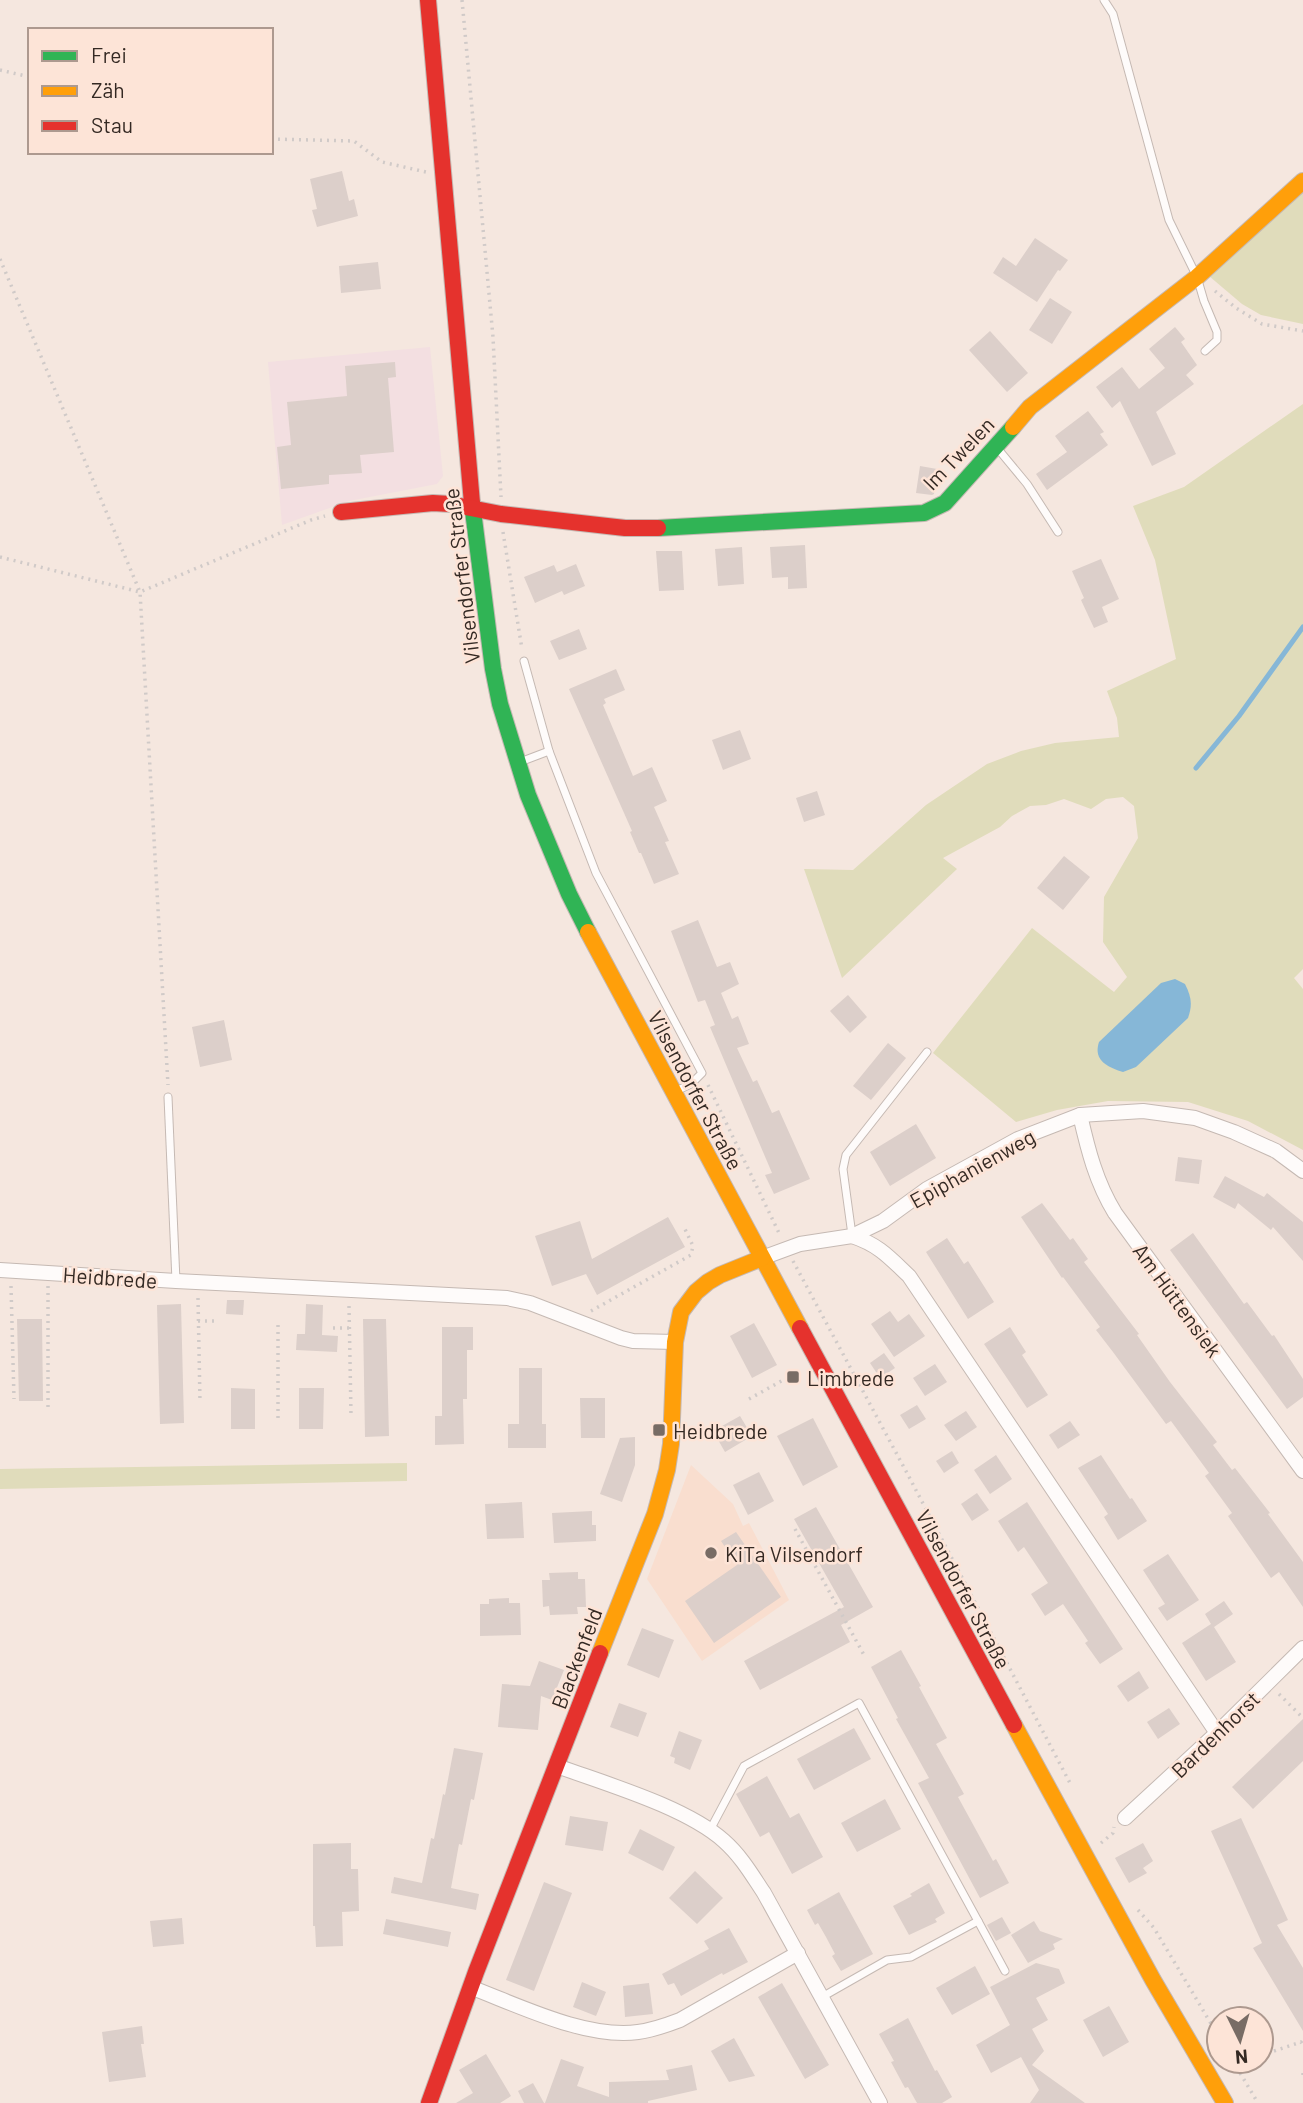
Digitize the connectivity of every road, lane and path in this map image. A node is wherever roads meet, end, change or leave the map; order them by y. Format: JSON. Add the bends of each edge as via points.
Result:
{"nodes":[{"id":1,"x":428,"y":0,"type":"edge"},
{"id":2,"x":462,"y":0,"type":"edge"},
{"id":3,"x":1104,"y":0,"type":"edge"},
{"id":4,"x":0,"y":70,"type":"edge"},
{"id":5,"x":28,"y":77,"type":"edge"},
{"id":6,"x":273,"y":139,"type":"edge"},
{"id":7,"x":443,"y":176,"type":"junction"},
{"id":8,"x":1303,"y":181,"type":"edge"},
{"id":9,"x":0,"y":259,"type":"edge"},
{"id":10,"x":1197,"y":277,"type":"junction"},
{"id":11,"x":1303,"y":331,"type":"edge"},
{"id":12,"x":1205,"y":351,"type":"dead end"},
{"id":13,"x":995,"y":446,"type":"junction"},
{"id":14,"x":472,"y":508,"type":"junction"},
{"id":15,"x":341,"y":512,"type":"joint"},
{"id":16,"x":501,"y":514,"type":"junction"},
{"id":17,"x":1058,"y":532,"type":"dead end"},
{"id":18,"x":0,"y":557,"type":"edge"},
{"id":19,"x":140,"y":592,"type":"junction"},
{"id":20,"x":524,"y":661,"type":"joint"},
{"id":21,"x":549,"y":751,"type":"junction"},
{"id":22,"x":517,"y":762,"type":"junction"},
{"id":23,"x":928,"y":1052,"type":"dead end"},
{"id":24,"x":702,"y":1073,"type":"junction"},
{"id":25,"x":673,"y":1093,"type":"junction"},
{"id":26,"x":169,"y":1097,"type":"joint"},
{"id":27,"x":1080,"y":1115,"type":"junction"},
{"id":28,"x":1303,"y":1171,"type":"edge"},
{"id":29,"x":684,"y":1227,"type":"dead end"},
{"id":30,"x":852,"y":1236,"type":"junction"},
{"id":31,"x":786,"y":1248,"type":"junction"},
{"id":32,"x":762,"y":1258,"type":"junction"},
{"id":33,"x":6,"y":1270,"type":"edge"},
{"id":34,"x":48,"y":1273,"type":"junction"},
{"id":35,"x":176,"y":1281,"type":"junction"},
{"id":36,"x":197,"y":1282,"type":"junction"},
{"id":37,"x":349,"y":1290,"type":"junction"},
{"id":38,"x":575,"y":1320,"type":"junction"},
{"id":39,"x":198,"y":1321,"type":"junction"},
{"id":40,"x":215,"y":1321,"type":"dead end"},
{"id":41,"x":278,"y":1325,"type":"dead end"},
{"id":42,"x":333,"y":1328,"type":"dead end"},
{"id":43,"x":349,"y":1328,"type":"junction"},
{"id":44,"x":674,"y":1342,"type":"junction"},
{"id":45,"x":794,"y":1374,"type":"dead end"},
{"id":46,"x":13,"y":1399,"type":"dead end"},
{"id":47,"x":749,"y":1399,"type":"dead end"},
{"id":48,"x":200,"y":1402,"type":"dead end"},
{"id":49,"x":48,"y":1410,"type":"dead end"},
{"id":50,"x":351,"y":1415,"type":"dead end"},
{"id":51,"x":278,"y":1423,"type":"dead end"},
{"id":52,"x":1303,"y":1471,"type":"edge"},
{"id":53,"x":794,"y":1529,"type":"dead end"},
{"id":54,"x":1303,"y":1648,"type":"edge"},
{"id":55,"x":864,"y":1655,"type":"dead end"},
{"id":56,"x":1268,"y":1683,"type":"junction"},
{"id":57,"x":1303,"y":1718,"type":"edge"},
{"id":58,"x":1217,"y":1732,"type":"junction"},
{"id":59,"x":557,"y":1766,"type":"junction"},
{"id":60,"x":1075,"y":1793,"type":"dead end"},
{"id":61,"x":1125,"y":1818,"type":"dead end"},
{"id":62,"x":710,"y":1830,"type":"junction"},
{"id":63,"x":1132,"y":1902,"type":"dead end"},
{"id":64,"x":978,"y":1921,"type":"junction"},
{"id":65,"x":798,"y":1953,"type":"junction"},
{"id":66,"x":1005,"y":1971,"type":"dead end"},
{"id":67,"x":470,"y":1987,"type":"junction"},
{"id":68,"x":822,"y":1997,"type":"junction"},
{"id":69,"x":1205,"y":2013,"type":"edge"},
{"id":70,"x":1303,"y":2045,"type":"edge"},
{"id":71,"x":1275,"y":2050,"type":"edge"},
{"id":72,"x":1241,"y":2075,"type":"edge"},
{"id":73,"x":429,"y":2103,"type":"edge"},
{"id":74,"x":880,"y":2103,"type":"edge"},
{"id":75,"x":1225,"y":2103,"type":"edge"},
{"id":76,"x":1258,"y":2103,"type":"edge"}],
"edges":[{"from":1,"to":7,"type":"main road","name":"Vilsendorfer Straße"},
{"from":2,"to":16,"type":"path","via":[[493,337]]},
{"from":3,"to":10,"type":"lane","via":[[1113,14],[1169,220]]},
{"from":4,"to":5,"type":"path"},
{"from":6,"to":7,"type":"path","via":[[354,141],[382,162]]},
{"from":7,"to":14,"type":"main road","name":"Vilsendorfer Straße"},
{"from":8,"to":10,"type":"main road","name":"Im Twelen"},
{"from":9,"to":19,"type":"path"},
{"from":10,"to":11,"type":"path","via":[[1262,324]]},
{"from":10,"to":12,"type":"lane","via":[[1217,332],[1217,340]]},
{"from":10,"to":13,"type":"main road","name":"Im Twelen","via":[[1030,407]]},
{"from":13,"to":16,"type":"main road","name":"Im Twelen","via":[[945,503],[924,513],[678,528],[625,528]]},
{"from":13,"to":17,"type":"lane"},
{"from":14,"to":15,"type":"main road","name":"Im Twelen","via":[[433,503]]},
{"from":14,"to":16,"type":"main road","name":"Im Twelen"},
{"from":14,"to":22,"type":"main road","name":"Vilsendorfer Straße","via":[[493,669]]},
{"from":15,"to":19,"type":"path"},
{"from":16,"to":20,"type":"path"},
{"from":18,"to":19,"type":"path"},
{"from":19,"to":26,"type":"path"},
{"from":20,"to":21,"type":"lane"},
{"from":21,"to":22,"type":"lane"},
{"from":21,"to":24,"type":"lane","via":[[596,873]]},
{"from":22,"to":25,"type":"main road","name":"Vilsendorfer Straße","via":[[569,894]]},
{"from":23,"to":30,"type":"lane","via":[[846,1155],[843,1169]]},
{"from":24,"to":25,"type":"lane"},
{"from":24,"to":31,"type":"path"},
{"from":25,"to":32,"type":"main road","name":"Vilsendorfer Straße"},
{"from":26,"to":35,"type":"lane"},
{"from":27,"to":28,"type":"street","name":"Epiphanienweg","via":[[1143,1111],[1195,1118],[1276,1151]]},
{"from":27,"to":30,"type":"street","name":"Epiphanienweg","via":[[1018,1139]]},
{"from":27,"to":52,"type":"street","name":"Am Hüttensiek","via":[[1101,1191]]},
{"from":29,"to":38,"type":"path","via":[[693,1246],[691,1255]]},
{"from":30,"to":31,"type":"street","name":"Epiphanienweg"},
{"from":30,"to":58,"type":"street","via":[[879,1248],[909,1276]]},
{"from":31,"to":32,"type":"street","name":"Epiphanienweg"},
{"from":31,"to":60,"type":"path"},
{"from":32,"to":44,"type":"main road","name":"Blackenfeld","via":[[720,1275],[696,1292],[681,1312]]},
{"from":32,"to":75,"type":"main road","name":"Vilsendorfer Straße","via":[[1080,1847]]},
{"from":33,"to":34,"type":"street","name":"Heidbrede"},
{"from":33,"to":46,"type":"path"},
{"from":34,"to":35,"type":"street","name":"Heidbrede"},
{"from":34,"to":49,"type":"path"},
{"from":35,"to":36,"type":"street","name":"Heidbrede"},
{"from":36,"to":37,"type":"street","name":"Heidbrede"},
{"from":36,"to":39,"type":"path"},
{"from":37,"to":38,"type":"street","name":"Heidbrede","via":[[507,1298]]},
{"from":37,"to":43,"type":"path"},
{"from":38,"to":44,"type":"street","name":"Heidbrede","via":[[633,1340]]},
{"from":39,"to":40,"type":"path"},
{"from":39,"to":48,"type":"path"},
{"from":41,"to":51,"type":"path"},
{"from":42,"to":43,"type":"path"},
{"from":43,"to":50,"type":"path"},
{"from":44,"to":59,"type":"main road","name":"Blackenfeld","via":[[671,1444],[661,1493]]},
{"from":45,"to":47,"type":"path"},
{"from":53,"to":55,"type":"path"},
{"from":54,"to":56,"type":"street","name":"Bardenhorst"},
{"from":56,"to":57,"type":"path"},
{"from":56,"to":58,"type":"street","name":"Bardenhorst"},
{"from":58,"to":61,"type":"street","name":"Bardenhorst"},
{"from":59,"to":62,"type":"street"},
{"from":59,"to":67,"type":"main road","name":"Blackenfeld"},
{"from":62,"to":64,"type":"lane","via":[[744,1766],[859,1703]]},
{"from":62,"to":65,"type":"street","via":[[747,1867]]},
{"from":63,"to":69,"type":"path","via":[[1154,1928]]},
{"from":64,"to":66,"type":"lane"},
{"from":64,"to":68,"type":"lane","via":[[911,1957],[887,1960]]},
{"from":65,"to":67,"type":"street","via":[[680,2020],[638,2032],[587,2030]]},
{"from":65,"to":68,"type":"street"},
{"from":67,"to":73,"type":"main road","name":"Blackenfeld"},
{"from":68,"to":74,"type":"street"},
{"from":70,"to":71,"type":"path"},
{"from":72,"to":76,"type":"path"}]}
